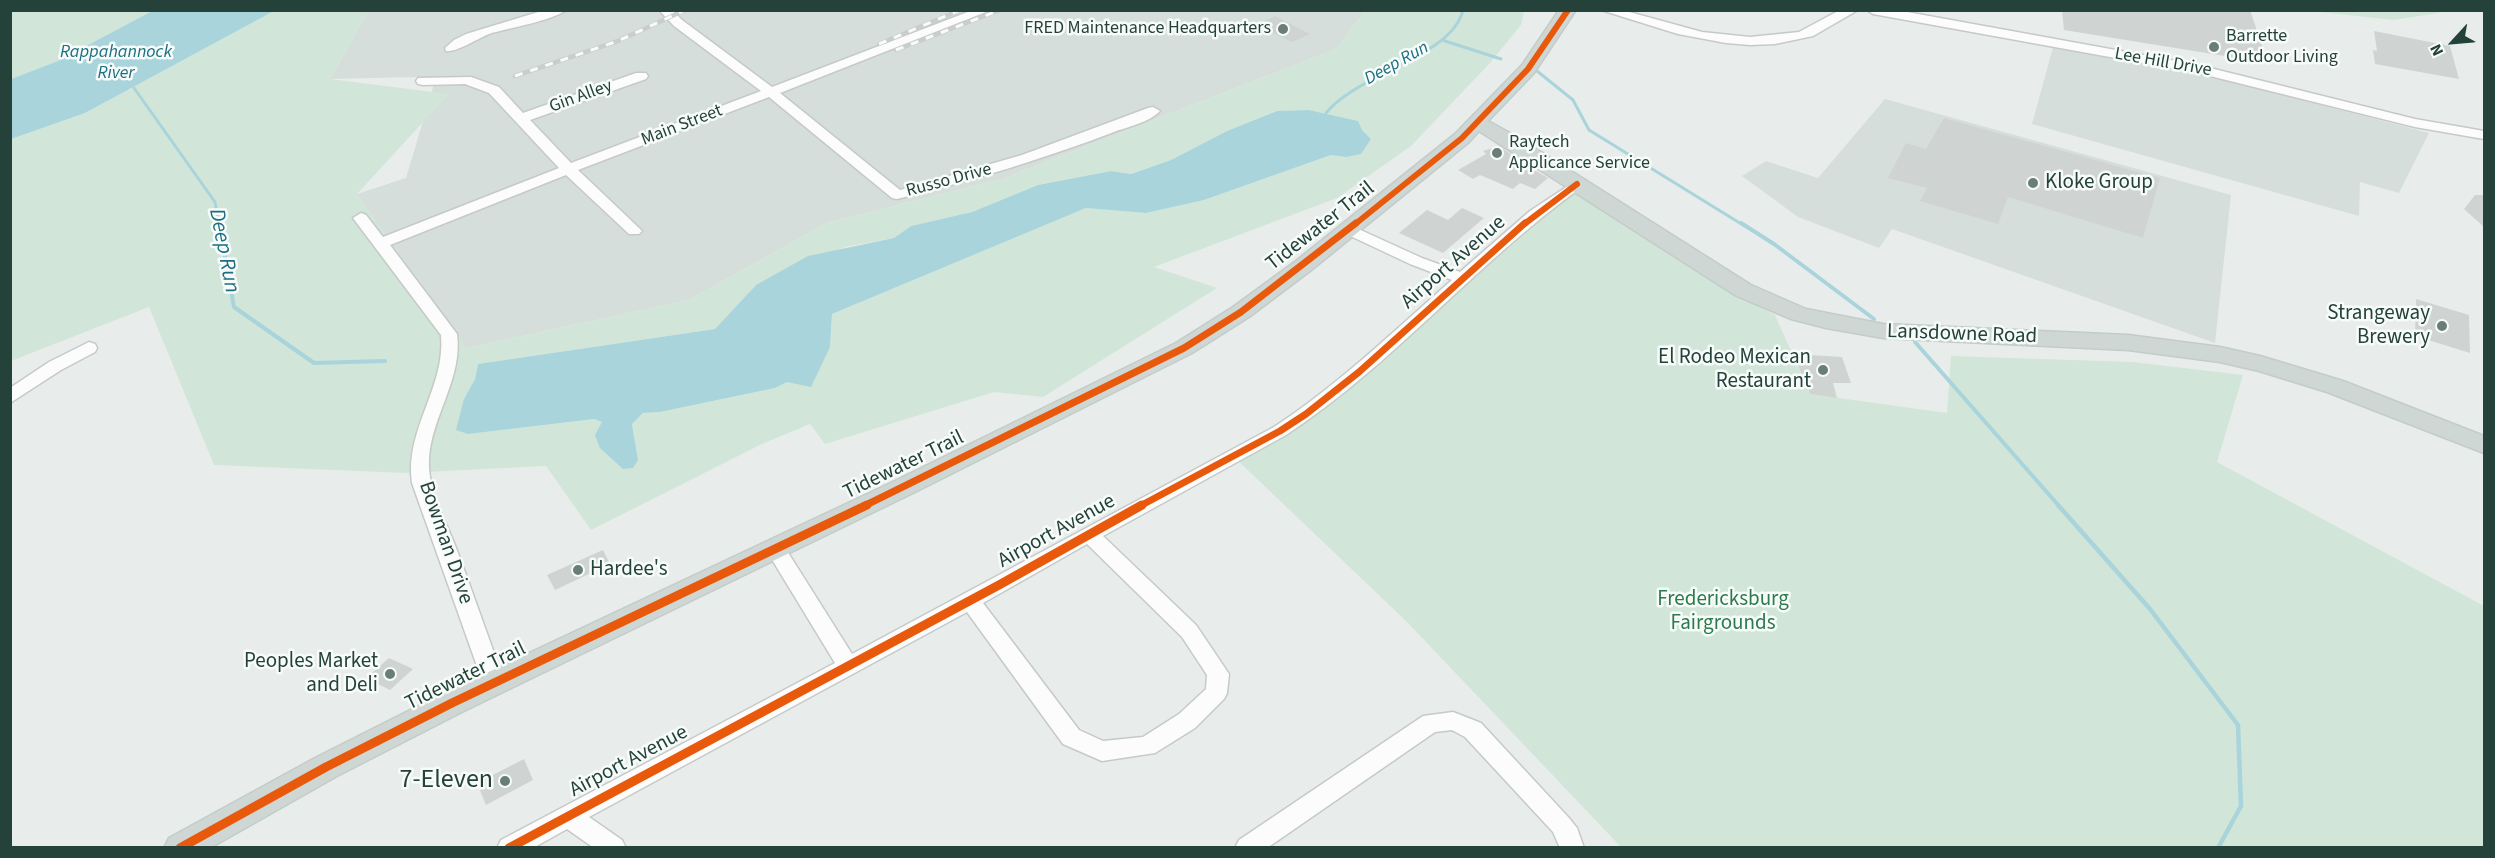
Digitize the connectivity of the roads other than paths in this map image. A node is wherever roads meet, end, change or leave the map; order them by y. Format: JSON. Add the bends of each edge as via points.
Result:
{"nodes":[{"id":1,"x":560,"y":10,"type":"edge"},
{"id":2,"x":665,"y":10,"type":"edge"},
{"id":3,"x":985,"y":10,"type":"edge"},
{"id":4,"x":1568,"y":10,"type":"edge"},
{"id":5,"x":1606,"y":10,"type":"edge"},
{"id":6,"x":1852,"y":10,"type":"edge"},
{"id":7,"x":1873,"y":10,"type":"edge"},
{"id":8,"x":451,"y":48,"type":"dead end"},
{"id":9,"x":641,"y":76,"type":"dead end"},
{"id":10,"x":423,"y":81,"type":"dead end"},
{"id":11,"x":771,"y":92,"type":"junction"},
{"id":12,"x":1153,"y":111,"type":"dead end"},
{"id":13,"x":520,"y":119,"type":"junction"},
{"id":14,"x":1479,"y":123,"type":"junction"},
{"id":15,"x":2484,"y":135,"type":"edge"},
{"id":16,"x":568,"y":169,"type":"junction"},
{"id":17,"x":1578,"y":184,"type":"junction"},
{"id":18,"x":361,"y":218,"type":"dead end"},
{"id":19,"x":1349,"y":230,"type":"junction"},
{"id":20,"x":634,"y":231,"type":"dead end"},
{"id":21,"x":380,"y":244,"type":"junction"},
{"id":22,"x":1463,"y":279,"type":"junction"},
{"id":23,"x":89,"y":348,"type":"dead end"},
{"id":24,"x":10,"y":398,"type":"edge"},
{"id":25,"x":2484,"y":445,"type":"edge"},
{"id":26,"x":1090,"y":535,"type":"junction"},
{"id":27,"x":781,"y":559,"type":"junction"},
{"id":28,"x":969,"y":601,"type":"junction"},
{"id":29,"x":848,"y":665,"type":"junction"},
{"id":30,"x":494,"y":683,"type":"junction"},
{"id":31,"x":567,"y":815,"type":"junction"},
{"id":32,"x":180,"y":848,"type":"edge"},
{"id":33,"x":509,"y":848,"type":"edge"},
{"id":34,"x":614,"y":848,"type":"edge"},
{"id":35,"x":1247,"y":848,"type":"edge"},
{"id":36,"x":1572,"y":848,"type":"edge"}],
"edges":[{"from":1,"to":8,"type":"street","via":[[477,34]]},
{"from":2,"to":11,"type":"street"},
{"from":3,"to":11,"type":"street","name":"Main Street"},
{"from":4,"to":14,"type":"main road","name":"Tidewater Trail","via":[[1528,69]]},
{"from":5,"to":6,"type":"street","via":[[1695,35],[1760,41],[1810,33]]},
{"from":7,"to":15,"type":"street","name":"Lee Hill Drive","via":[[2198,69],[2432,127]]},
{"from":9,"to":13,"type":"street","name":"Gin Alley"},
{"from":10,"to":13,"type":"street","via":[[455,79],[486,86]]},
{"from":11,"to":12,"type":"street","name":"Russo Drive","via":[[897,195],[976,176]]},
{"from":11,"to":16,"type":"street","name":"Main Street"},
{"from":13,"to":16,"type":"street"},
{"from":14,"to":17,"type":"main road","name":"Lansdowne Road"},
{"from":14,"to":19,"type":"main road","name":"Tidewater Trail"},
{"from":16,"to":20,"type":"street"},
{"from":16,"to":21,"type":"street","name":"Main Street"},
{"from":17,"to":22,"type":"street","name":"Airport Avenue","via":[[1542,208]]},
{"from":17,"to":25,"type":"main road","name":"Lansdowne Road","via":[[1743,290],[1805,317],[1888,333],[2124,342],[2218,354],[2335,384]]},
{"from":18,"to":21,"type":"street","name":"Bowman Drive"},
{"from":19,"to":22,"type":"street"},
{"from":19,"to":27,"type":"main road","name":"Tidewater Trail","via":[[1241,312],[1184,348]]},
{"from":21,"to":30,"type":"street","name":"Bowman Drive","via":[[445,327],[452,344],[424,432],[420,475]]},
{"from":22,"to":26,"type":"street","name":"Airport Avenue","via":[[1306,414]]},
{"from":23,"to":24,"type":"street"},
{"from":26,"to":28,"type":"street","name":"Airport Avenue"},
{"from":26,"to":28,"type":"street","via":[[1189,632],[1218,674],[1216,693],[1187,721],[1147,746],[1102,750],[1071,737]]},
{"from":27,"to":29,"type":"street"},
{"from":27,"to":30,"type":"main road","name":"Tidewater Trail"},
{"from":28,"to":29,"type":"street","name":"Airport Avenue"},
{"from":29,"to":31,"type":"street","name":"Airport Avenue"},
{"from":30,"to":32,"type":"main road","name":"Tidewater Trail","via":[[317,772]]},
{"from":31,"to":33,"type":"street","name":"Airport Avenue"},
{"from":31,"to":34,"type":"street"},
{"from":35,"to":36,"type":"street","via":[[1431,723],[1442,720],[1473,730],[1561,825]]}]}
